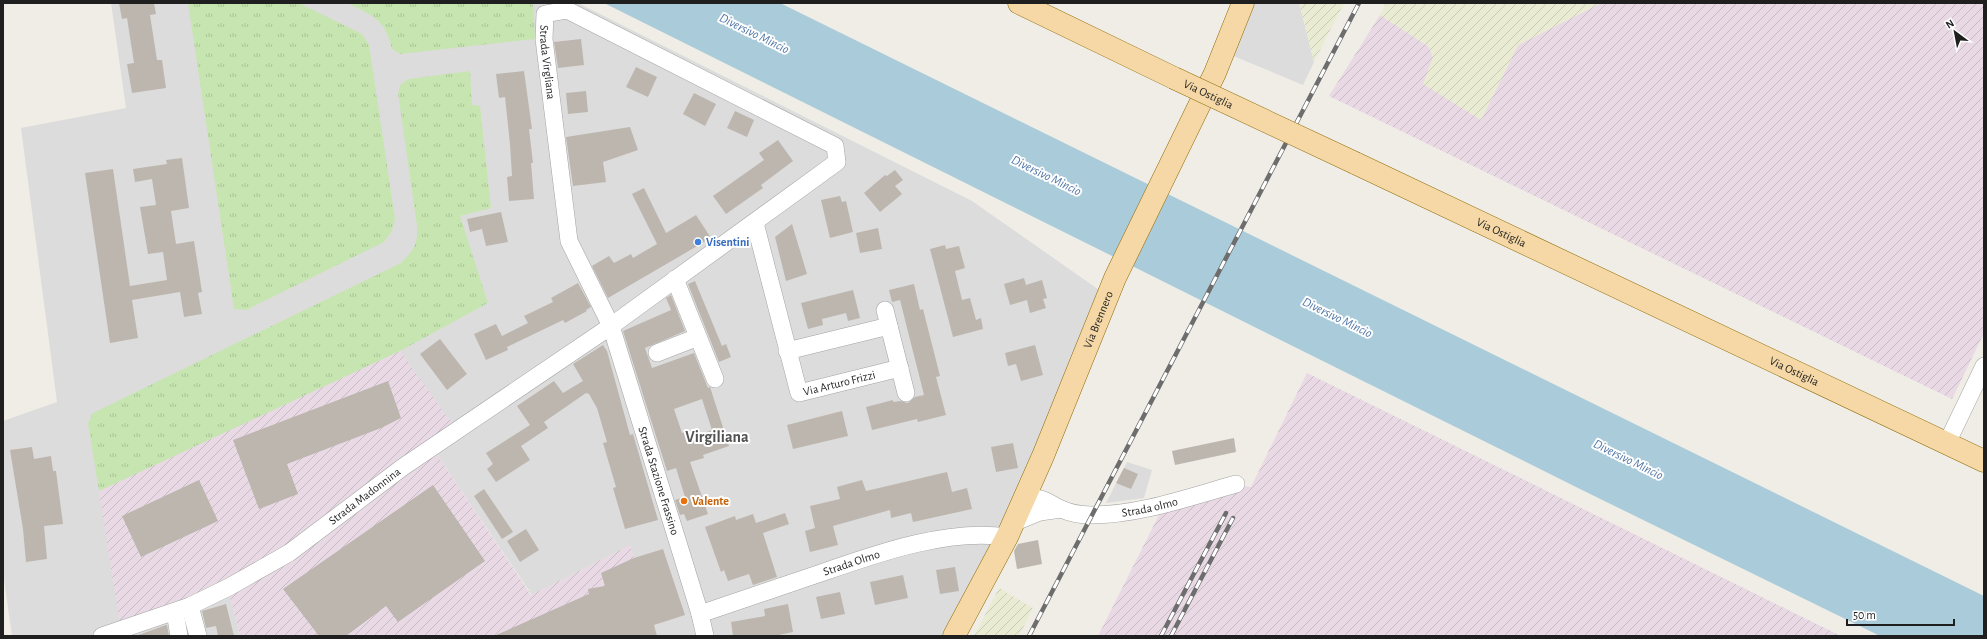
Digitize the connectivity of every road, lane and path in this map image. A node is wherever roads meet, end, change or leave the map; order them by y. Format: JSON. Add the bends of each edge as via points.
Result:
{"nodes":[{"id":1,"x":1019,"y":3,"type":"edge"},
{"id":2,"x":1243,"y":3,"type":"edge"},
{"id":3,"x":835,"y":146,"type":"joint"},
{"id":4,"x":755,"y":223,"type":"junction"},
{"id":5,"x":675,"y":280,"type":"junction"},
{"id":6,"x":611,"y":326,"type":"junction"},
{"id":7,"x":698,"y":337,"type":"junction"},
{"id":8,"x":787,"y":350,"type":"junction"},
{"id":9,"x":657,"y":353,"type":"dead end"},
{"id":10,"x":1984,"y":366,"type":"edge"},
{"id":11,"x":900,"y":368,"type":"junction"},
{"id":12,"x":716,"y":379,"type":"dead end"},
{"id":13,"x":906,"y":393,"type":"dead end"},
{"id":14,"x":1947,"y":443,"type":"junction"},
{"id":15,"x":1984,"y":461,"type":"edge"},
{"id":16,"x":1236,"y":484,"type":"dead end"},
{"id":17,"x":1022,"y":502,"type":"junction"},
{"id":18,"x":1061,"y":509,"type":"junction"},
{"id":19,"x":1010,"y":530,"type":"junction"},
{"id":20,"x":182,"y":609,"type":"junction"},
{"id":21,"x":700,"y":614,"type":"junction"},
{"id":22,"x":102,"y":636,"type":"edge"},
{"id":23,"x":179,"y":636,"type":"edge"},
{"id":24,"x":198,"y":636,"type":"edge"},
{"id":25,"x":705,"y":636,"type":"edge"},
{"id":26,"x":954,"y":636,"type":"edge"}],
"edges":[{"from":1,"to":14,"type":"main road","name":"Via Ostiglia","bridge":true},
{"from":2,"to":17,"type":"main road","name":"Via Brennero","via":[[1215,73],[1115,278]]},
{"from":3,"to":4,"type":"street","name":"Strada Madonnina","via":[[837,162]]},
{"from":3,"to":6,"type":"street","name":"Strada Virgliana","via":[[567,10],[545,14],[544,39],[569,241]]},
{"from":4,"to":5,"type":"street","name":"Strada Madonnina"},
{"from":4,"to":8,"type":"street","name":"Via Arturo Frizzi"},
{"from":5,"to":6,"type":"street","name":"Strada Madonnina"},
{"from":5,"to":7,"type":"street"},
{"from":6,"to":20,"type":"street","name":"Strada Madonnina","via":[[403,467],[289,553],[230,587]]},
{"from":6,"to":21,"type":"street","name":"Strada Stazione Frassino"},
{"from":7,"to":9,"type":"street"},
{"from":7,"to":12,"type":"street"},
{"from":8,"to":11,"type":"street","name":"Via Arturo Frizzi","via":[[798,393]]},
{"from":8,"to":11,"type":"street","via":[[887,318]]},
{"from":10,"to":14,"type":"street"},
{"from":11,"to":13,"type":"street"},
{"from":14,"to":15,"type":"main road","name":"Via Ostiglia"},
{"from":16,"to":18,"type":"street","name":"Strada olmo","via":[[1167,504],[1116,513],[1078,515]]},
{"from":17,"to":18,"type":"street","name":"Strada olmo","via":[[1042,498]]},
{"from":17,"to":19,"type":"main road","name":"Via Brennero"},
{"from":18,"to":19,"type":"street","name":"Strada olmo","via":[[1040,512]]},
{"from":19,"to":21,"type":"street","name":"Strada Olmo","via":[[938,540],[873,555]]},
{"from":19,"to":26,"type":"main road","name":"Via Brennero"},
{"from":20,"to":22,"type":"street","name":"Strada Madonnina"},
{"from":20,"to":23,"type":"street"},
{"from":20,"to":24,"type":"street"},
{"from":21,"to":25,"type":"street","name":"Strada Stazione Frassino"}]}
